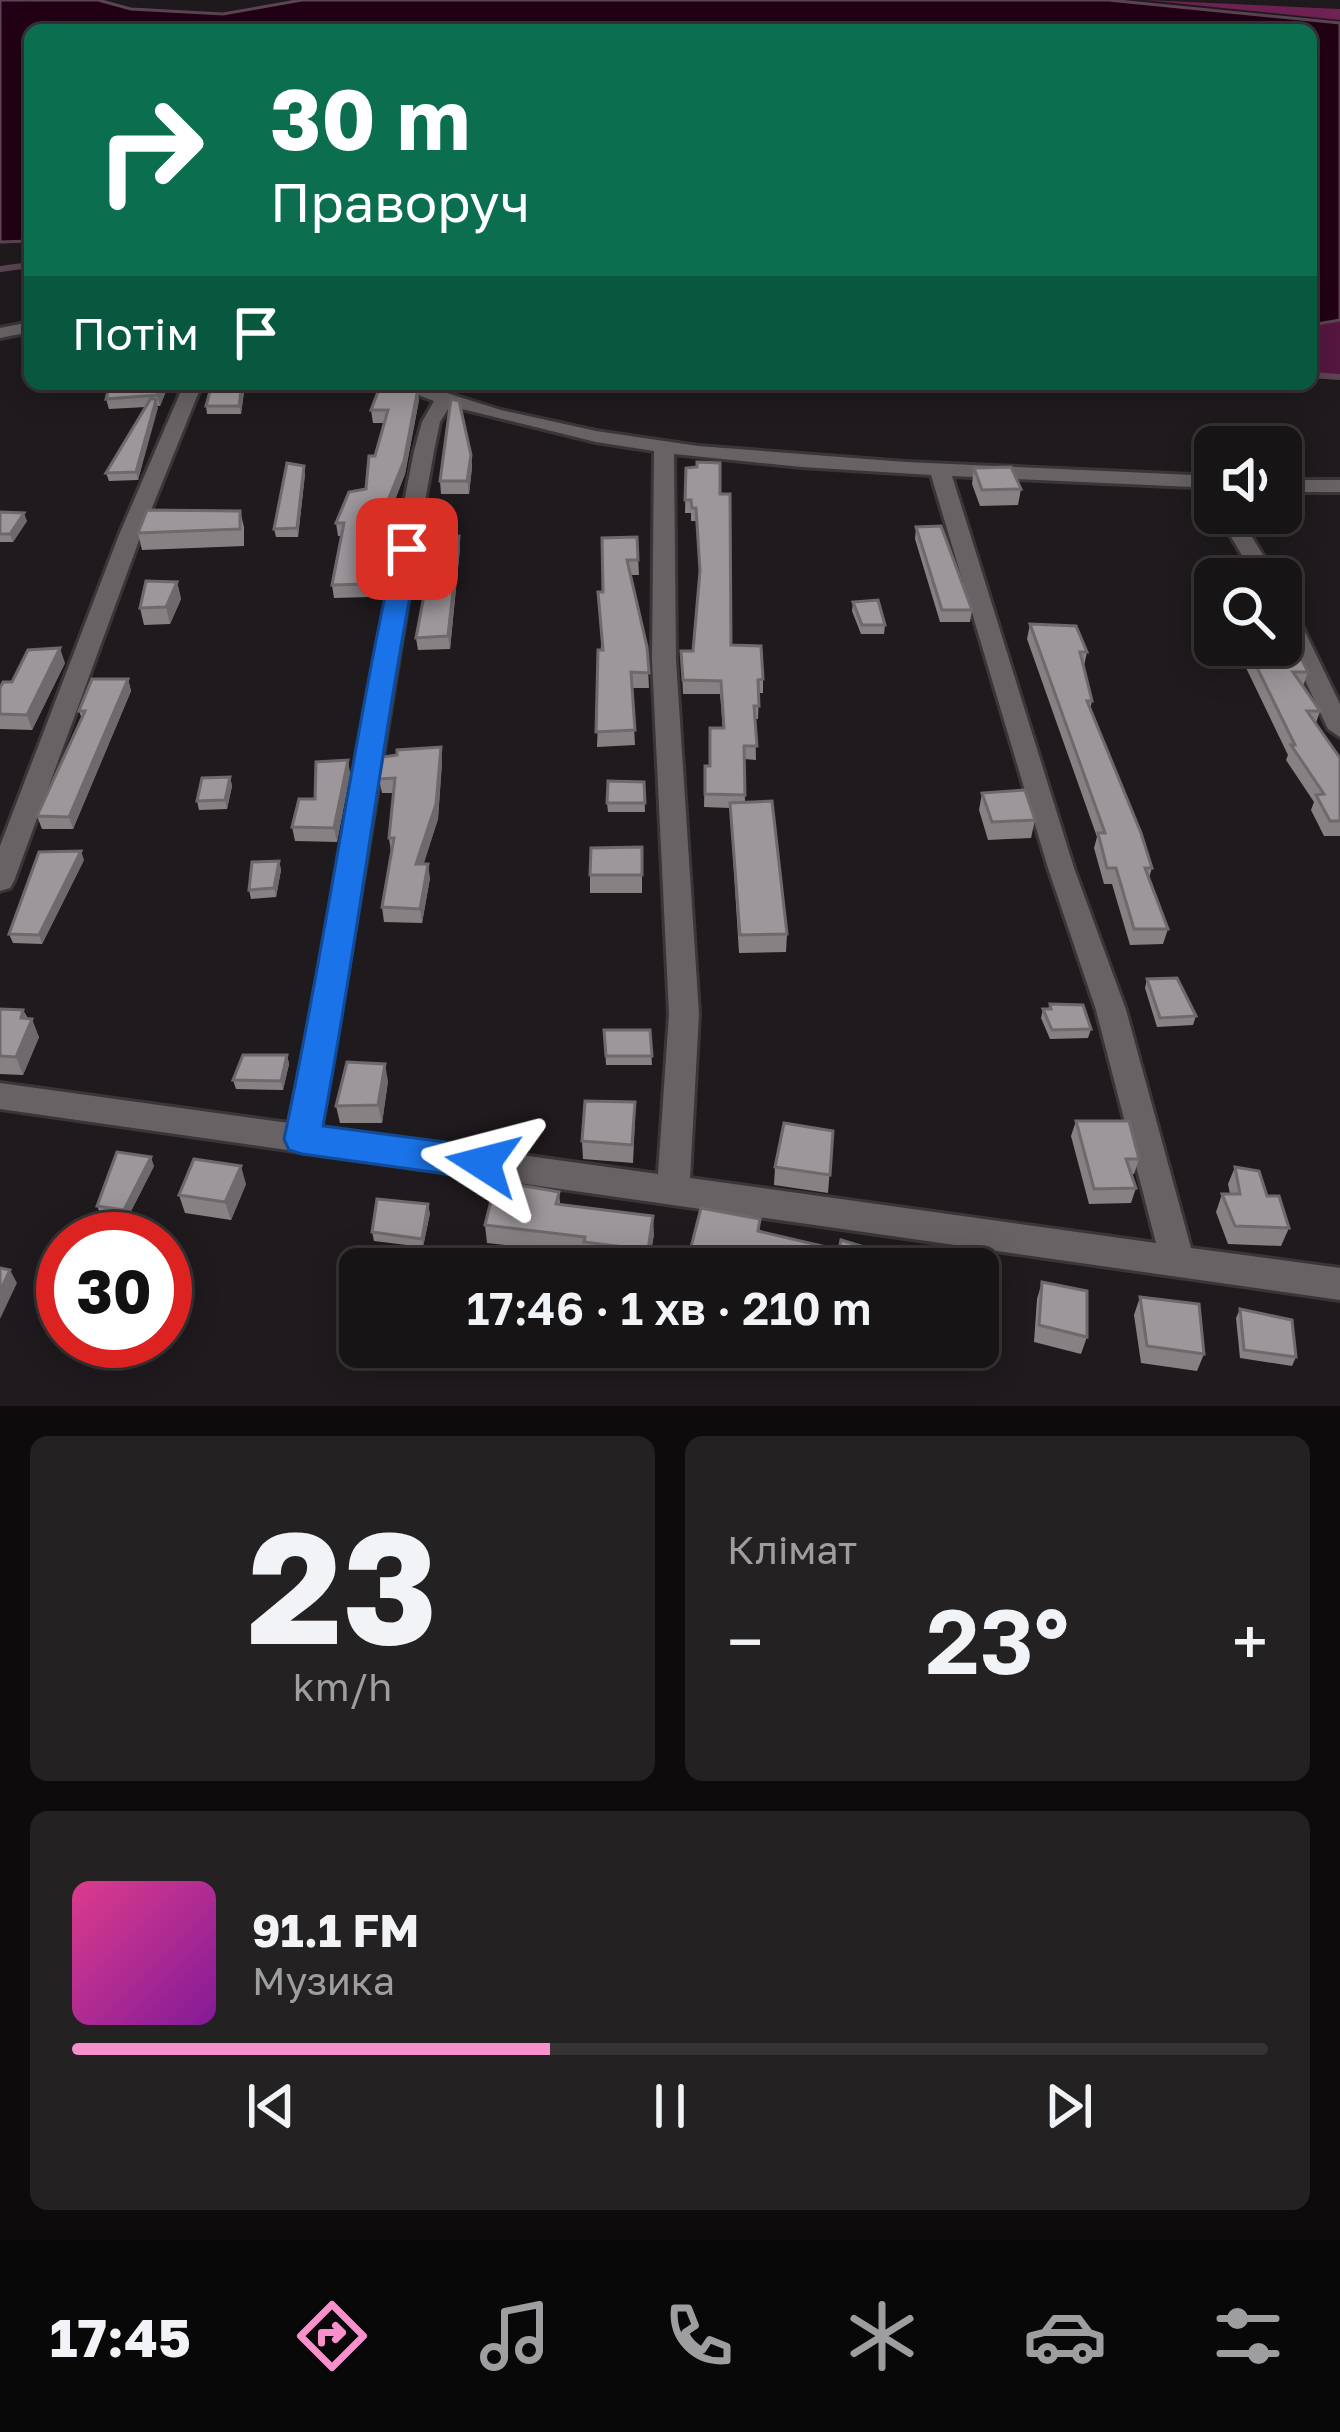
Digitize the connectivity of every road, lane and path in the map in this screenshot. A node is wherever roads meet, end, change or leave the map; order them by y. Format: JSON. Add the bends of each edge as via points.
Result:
{"nodes":[{"id":1,"x":190,"y":390,"type":"edge"},
{"id":2,"x":416,"y":390,"type":"edge"},
{"id":3,"x":444,"y":400,"type":"junction"},
{"id":4,"x":664,"y":447,"type":"junction"},
{"id":5,"x":939,"y":466,"type":"junction"},
{"id":6,"x":1194,"y":485,"type":"edge"},
{"id":7,"x":1302,"y":486,"type":"edge"},
{"id":8,"x":1340,"y":486,"type":"edge"},
{"id":9,"x":1302,"y":649,"type":"edge"},
{"id":10,"x":1340,"y":729,"type":"edge"},
{"id":11,"x":0,"y":881,"type":"edge"},
{"id":12,"x":0,"y":1096,"type":"edge"},
{"id":13,"x":302,"y":1139,"type":"junction"},
{"id":14,"x":673,"y":1192,"type":"junction"},
{"id":15,"x":1177,"y":1260,"type":"junction"},
{"id":16,"x":1340,"y":1284,"type":"edge"}],
"edges":[{"from":1,"to":11,"type":"street"},
{"from":2,"to":3,"type":"street"},
{"from":3,"to":4,"type":"street"},
{"from":3,"to":13,"type":"street","via":[[424,451]]},
{"from":4,"to":5,"type":"street"},
{"from":4,"to":14,"type":"street","via":[[664,660],[684,1014]]},
{"from":5,"to":6,"type":"street"},
{"from":5,"to":15,"type":"street","via":[[1111,1010]]},
{"from":7,"to":8,"type":"street"},
{"from":9,"to":10,"type":"street"},
{"from":12,"to":13,"type":"street"},
{"from":13,"to":14,"type":"street"},
{"from":14,"to":15,"type":"street"},
{"from":15,"to":16,"type":"street"}]}
